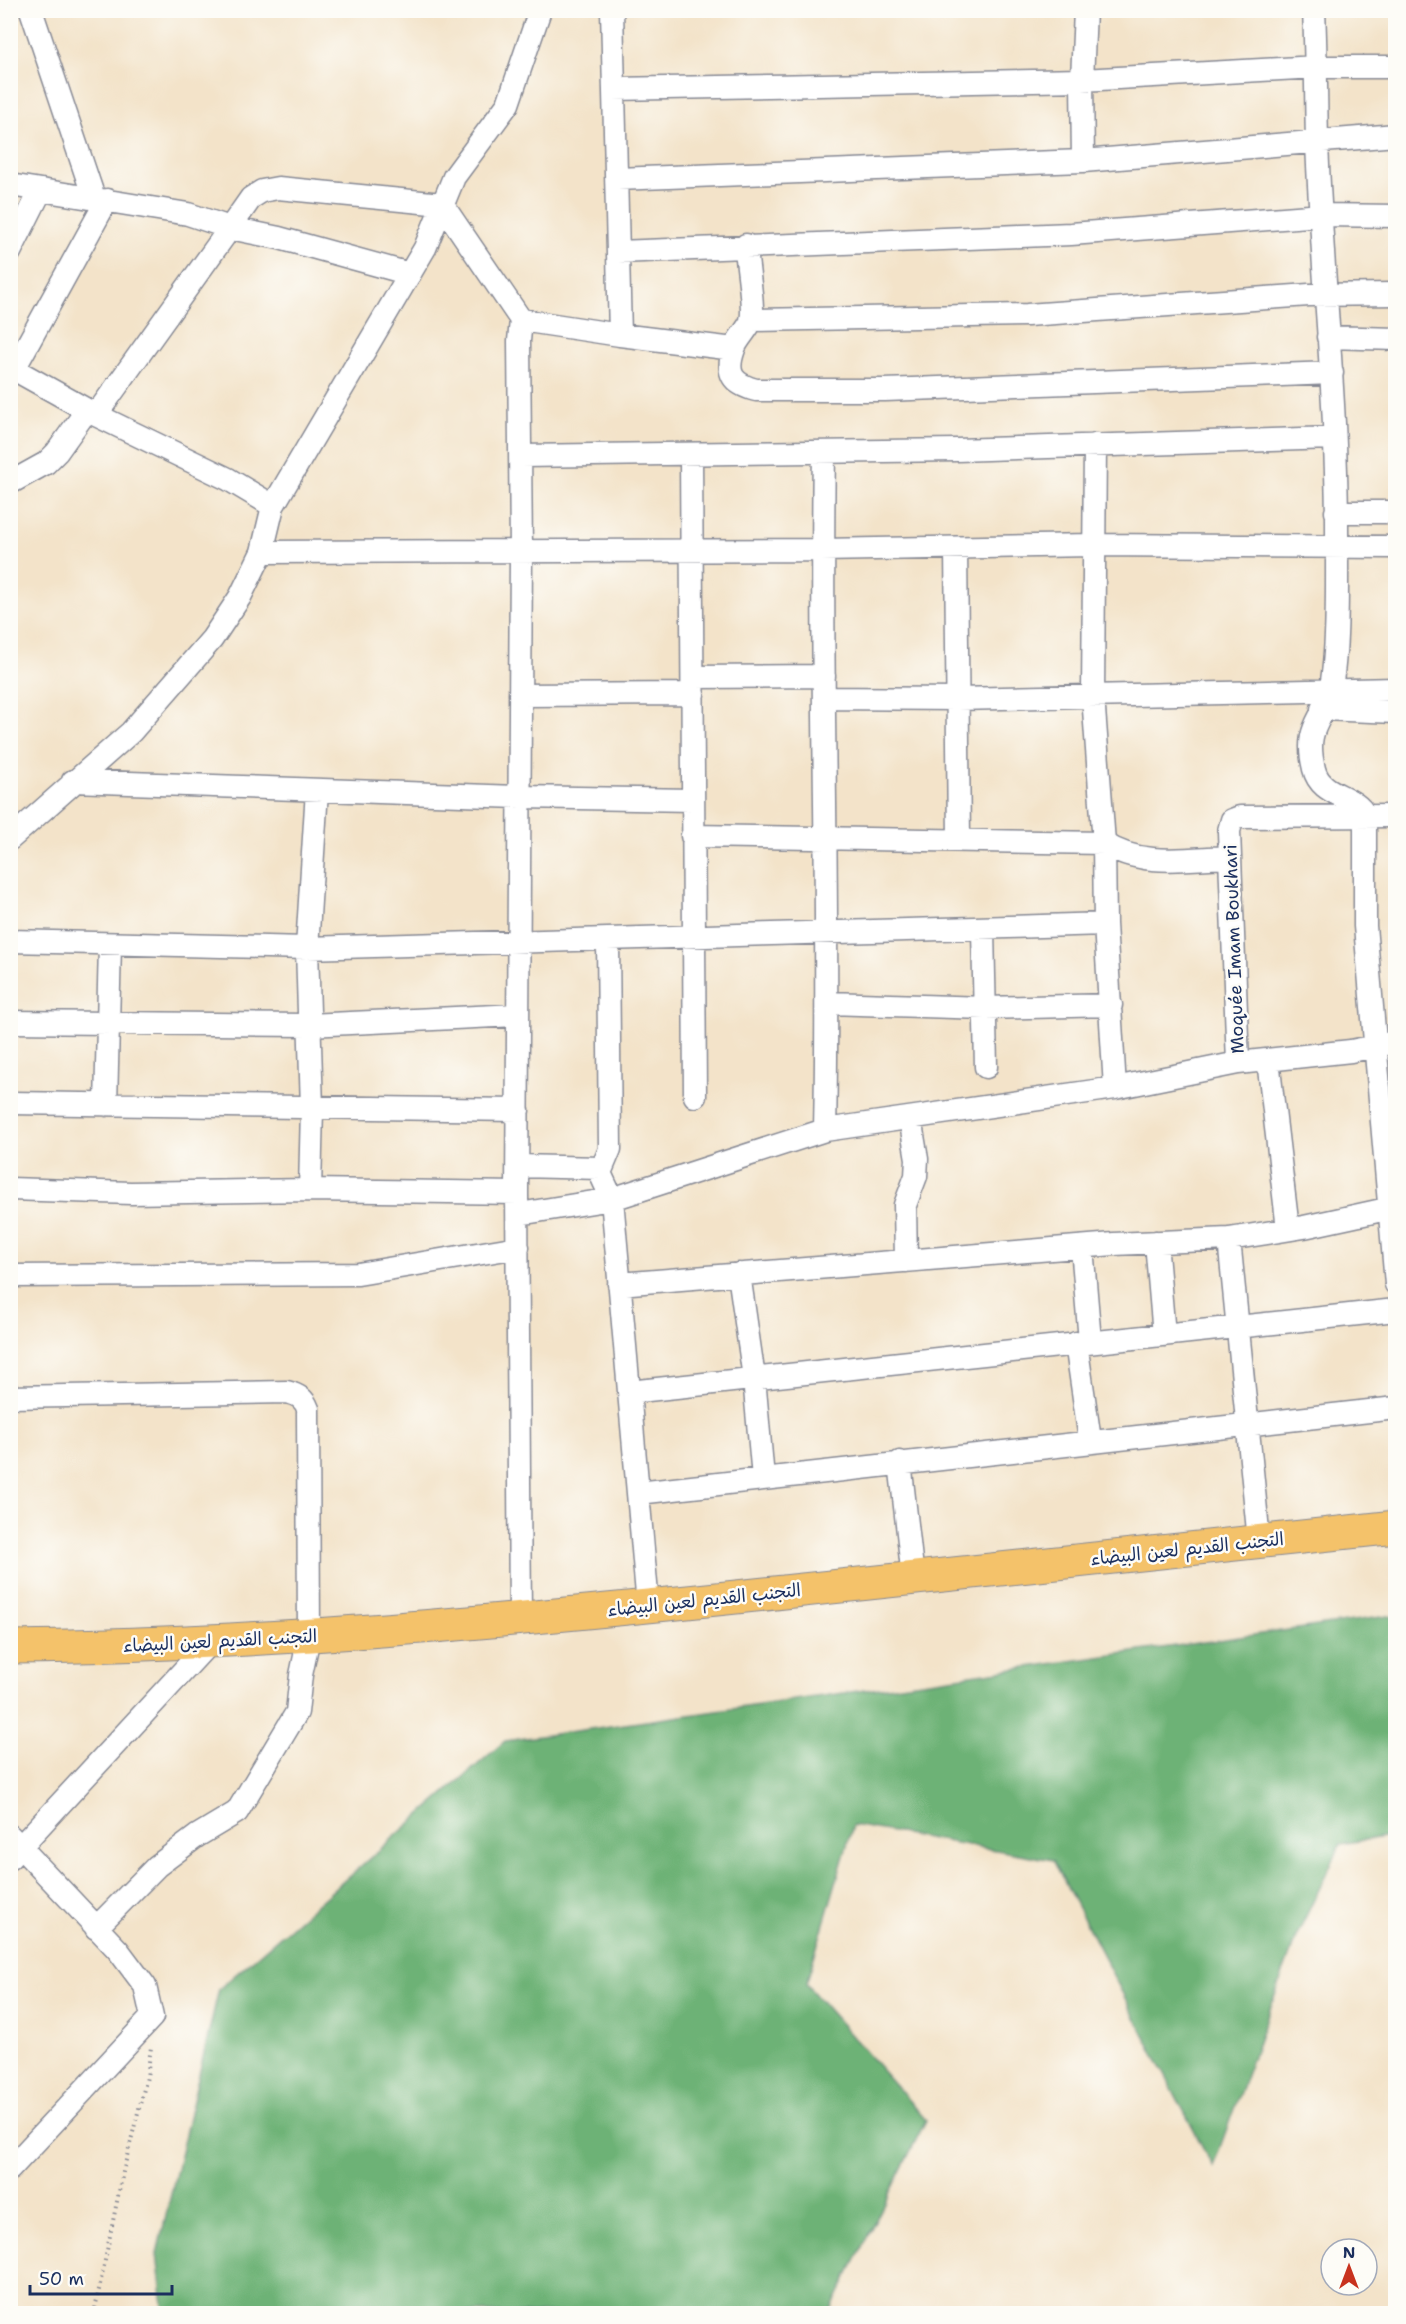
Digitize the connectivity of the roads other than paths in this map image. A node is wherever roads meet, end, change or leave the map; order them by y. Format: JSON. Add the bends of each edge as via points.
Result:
{"nodes":[{"id":1,"x":31,"y":10,"type":"edge"},
{"id":2,"x":540,"y":10,"type":"edge"},
{"id":3,"x":612,"y":10,"type":"edge"},
{"id":4,"x":1085,"y":10,"type":"edge"},
{"id":5,"x":1314,"y":10,"type":"edge"},
{"id":6,"x":1317,"y":67,"type":"junction"},
{"id":7,"x":1395,"y":67,"type":"edge"},
{"id":8,"x":1082,"y":80,"type":"junction"},
{"id":9,"x":614,"y":89,"type":"junction"},
{"id":10,"x":1395,"y":135,"type":"edge"},
{"id":11,"x":1317,"y":142,"type":"junction"},
{"id":12,"x":1083,"y":161,"type":"junction"},
{"id":13,"x":617,"y":179,"type":"junction"},
{"id":14,"x":10,"y":185,"type":"edge"},
{"id":15,"x":41,"y":190,"type":"junction"},
{"id":16,"x":100,"y":199,"type":"junction"},
{"id":17,"x":442,"y":204,"type":"junction"},
{"id":18,"x":1322,"y":215,"type":"junction"},
{"id":19,"x":1395,"y":216,"type":"edge"},
{"id":20,"x":230,"y":228,"type":"junction"},
{"id":21,"x":746,"y":245,"type":"junction"},
{"id":22,"x":10,"y":252,"type":"edge"},
{"id":23,"x":618,"y":252,"type":"junction"},
{"id":24,"x":410,"y":274,"type":"junction"},
{"id":25,"x":1395,"y":294,"type":"edge"},
{"id":26,"x":1326,"y":295,"type":"junction"},
{"id":27,"x":521,"y":320,"type":"junction"},
{"id":28,"x":751,"y":320,"type":"junction"},
{"id":29,"x":620,"y":335,"type":"junction"},
{"id":30,"x":1328,"y":337,"type":"junction"},
{"id":31,"x":1395,"y":339,"type":"edge"},
{"id":32,"x":734,"y":349,"type":"junction"},
{"id":33,"x":12,"y":368,"type":"edge"},
{"id":34,"x":1332,"y":373,"type":"junction"},
{"id":35,"x":91,"y":412,"type":"junction"},
{"id":36,"x":1333,"y":438,"type":"junction"},
{"id":37,"x":1095,"y":445,"type":"junction"},
{"id":38,"x":824,"y":453,"type":"junction"},
{"id":39,"x":691,"y":455,"type":"junction"},
{"id":40,"x":522,"y":456,"type":"junction"},
{"id":41,"x":10,"y":483,"type":"edge"},
{"id":42,"x":273,"y":506,"type":"junction"},
{"id":43,"x":1336,"y":512,"type":"junction"},
{"id":44,"x":1395,"y":512,"type":"edge"},
{"id":45,"x":1092,"y":545,"type":"junction"},
{"id":46,"x":1338,"y":545,"type":"junction"},
{"id":47,"x":1395,"y":547,"type":"edge"},
{"id":48,"x":956,"y":548,"type":"junction"},
{"id":49,"x":822,"y":550,"type":"junction"},
{"id":50,"x":693,"y":551,"type":"junction"},
{"id":51,"x":262,"y":552,"type":"junction"},
{"id":52,"x":521,"y":552,"type":"junction"},
{"id":53,"x":693,"y":686,"type":"junction"},
{"id":54,"x":824,"y":687,"type":"junction"},
{"id":55,"x":1331,"y":688,"type":"junction"},
{"id":56,"x":1395,"y":688,"type":"edge"},
{"id":57,"x":520,"y":695,"type":"junction"},
{"id":58,"x":1093,"y":696,"type":"junction"},
{"id":59,"x":957,"y":699,"type":"junction"},
{"id":60,"x":1322,"y":709,"type":"junction"},
{"id":61,"x":1395,"y":712,"type":"edge"},
{"id":62,"x":73,"y":781,"type":"junction"},
{"id":63,"x":317,"y":790,"type":"junction"},
{"id":64,"x":520,"y":797,"type":"junction"},
{"id":65,"x":692,"y":800,"type":"junction"},
{"id":66,"x":1365,"y":815,"type":"junction"},
{"id":67,"x":1395,"y":816,"type":"edge"},
{"id":68,"x":692,"y":836,"type":"junction"},
{"id":69,"x":825,"y":837,"type":"junction"},
{"id":70,"x":10,"y":838,"type":"edge"},
{"id":71,"x":959,"y":840,"type":"junction"},
{"id":72,"x":1104,"y":843,"type":"junction"},
{"id":73,"x":1230,"y":857,"type":"junction"},
{"id":74,"x":1105,"y":924,"type":"junction"},
{"id":75,"x":983,"y":930,"type":"junction"},
{"id":76,"x":827,"y":933,"type":"junction"},
{"id":77,"x":693,"y":938,"type":"junction"},
{"id":78,"x":608,"y":939,"type":"junction"},
{"id":79,"x":10,"y":941,"type":"edge"},
{"id":80,"x":519,"y":942,"type":"junction"},
{"id":81,"x":110,"y":945,"type":"junction"},
{"id":82,"x":307,"y":948,"type":"junction"},
{"id":83,"x":828,"y":1003,"type":"junction"},
{"id":84,"x":1111,"y":1005,"type":"junction"},
{"id":85,"x":985,"y":1008,"type":"junction"},
{"id":86,"x":518,"y":1015,"type":"junction"},
{"id":87,"x":10,"y":1022,"type":"edge"},
{"id":88,"x":106,"y":1023,"type":"junction"},
{"id":89,"x":309,"y":1025,"type":"junction"},
{"id":90,"x":1386,"y":1044,"type":"edge"},
{"id":91,"x":1268,"y":1060,"type":"junction"},
{"id":92,"x":1238,"y":1063,"type":"junction"},
{"id":93,"x":986,"y":1067,"type":"dead end"},
{"id":94,"x":1115,"y":1088,"type":"junction"},
{"id":95,"x":695,"y":1096,"type":"dead end"},
{"id":96,"x":10,"y":1103,"type":"edge"},
{"id":97,"x":106,"y":1105,"type":"junction"},
{"id":98,"x":312,"y":1108,"type":"junction"},
{"id":99,"x":518,"y":1110,"type":"junction"},
{"id":100,"x":910,"y":1118,"type":"junction"},
{"id":101,"x":825,"y":1130,"type":"junction"},
{"id":102,"x":518,"y":1166,"type":"junction"},
{"id":103,"x":600,"y":1168,"type":"junction"},
{"id":104,"x":10,"y":1189,"type":"edge"},
{"id":105,"x":310,"y":1190,"type":"junction"},
{"id":106,"x":612,"y":1199,"type":"junction"},
{"id":107,"x":518,"y":1204,"type":"junction"},
{"id":108,"x":1391,"y":1208,"type":"edge"},
{"id":109,"x":1288,"y":1228,"type":"junction"},
{"id":110,"x":1228,"y":1239,"type":"junction"},
{"id":111,"x":1156,"y":1242,"type":"junction"},
{"id":112,"x":518,"y":1246,"type":"junction"},
{"id":113,"x":1082,"y":1247,"type":"junction"},
{"id":114,"x":906,"y":1262,"type":"junction"},
{"id":115,"x":739,"y":1274,"type":"junction"},
{"id":116,"x":10,"y":1276,"type":"edge"},
{"id":117,"x":619,"y":1284,"type":"junction"},
{"id":118,"x":1395,"y":1284,"type":"edge"},
{"id":119,"x":1395,"y":1310,"type":"edge"},
{"id":120,"x":1238,"y":1328,"type":"junction"},
{"id":121,"x":1164,"y":1335,"type":"junction"},
{"id":122,"x":1083,"y":1342,"type":"junction"},
{"id":123,"x":754,"y":1378,"type":"junction"},
{"id":124,"x":629,"y":1392,"type":"junction"},
{"id":125,"x":10,"y":1397,"type":"edge"},
{"id":126,"x":1395,"y":1408,"type":"edge"},
{"id":127,"x":1247,"y":1423,"type":"junction"},
{"id":128,"x":1090,"y":1440,"type":"junction"},
{"id":129,"x":900,"y":1462,"type":"junction"},
{"id":130,"x":763,"y":1478,"type":"junction"},
{"id":131,"x":638,"y":1493,"type":"junction"},
{"id":132,"x":1395,"y":1527,"type":"edge"},
{"id":133,"x":1259,"y":1541,"type":"junction"},
{"id":134,"x":912,"y":1578,"type":"junction"},
{"id":135,"x":648,"y":1606,"type":"junction"},
{"id":136,"x":520,"y":1619,"type":"junction"},
{"id":137,"x":309,"y":1637,"type":"junction"},
{"id":138,"x":212,"y":1640,"type":"junction"},
{"id":139,"x":10,"y":1647,"type":"edge"},
{"id":140,"x":14,"y":1847,"type":"edge"},
{"id":141,"x":96,"y":1928,"type":"junction"},
{"id":142,"x":10,"y":2169,"type":"edge"}],
"edges":[{"from":1,"to":16,"type":"street"},
{"from":2,"to":17,"type":"street","via":[[508,104],[454,177]]},
{"from":3,"to":9,"type":"street"},
{"from":4,"to":8,"type":"street"},
{"from":5,"to":6,"type":"street"},
{"from":6,"to":7,"type":"street"},
{"from":6,"to":8,"type":"street"},
{"from":6,"to":11,"type":"street"},
{"from":8,"to":9,"type":"street"},
{"from":8,"to":12,"type":"street"},
{"from":9,"to":13,"type":"street"},
{"from":10,"to":11,"type":"street"},
{"from":11,"to":12,"type":"street"},
{"from":11,"to":18,"type":"street"},
{"from":12,"to":13,"type":"street"},
{"from":13,"to":23,"type":"street"},
{"from":14,"to":15,"type":"street"},
{"from":15,"to":16,"type":"street"},
{"from":15,"to":22,"type":"street"},
{"from":16,"to":20,"type":"street","via":[[188,214]]},
{"from":16,"to":33,"type":"street"},
{"from":17,"to":20,"type":"street","via":[[278,188],[251,198]]},
{"from":17,"to":24,"type":"street"},
{"from":17,"to":27,"type":"street"},
{"from":18,"to":19,"type":"street"},
{"from":18,"to":21,"type":"street","via":[[1071,234]]},
{"from":18,"to":26,"type":"street"},
{"from":20,"to":24,"type":"street"},
{"from":20,"to":35,"type":"street"},
{"from":21,"to":23,"type":"street"},
{"from":21,"to":28,"type":"street"},
{"from":23,"to":29,"type":"street"},
{"from":24,"to":42,"type":"street"},
{"from":25,"to":26,"type":"street"},
{"from":26,"to":28,"type":"street","via":[[1027,315]]},
{"from":26,"to":30,"type":"street"},
{"from":27,"to":29,"type":"street"},
{"from":27,"to":40,"type":"street"},
{"from":28,"to":32,"type":"street"},
{"from":29,"to":32,"type":"street"},
{"from":30,"to":31,"type":"street"},
{"from":30,"to":34,"type":"street"},
{"from":32,"to":34,"type":"street","via":[[735,382],[756,390],[885,390]]},
{"from":33,"to":35,"type":"street"},
{"from":34,"to":36,"type":"street"},
{"from":35,"to":41,"type":"street","via":[[46,463]]},
{"from":35,"to":42,"type":"street","via":[[228,479]]},
{"from":36,"to":37,"type":"street"},
{"from":36,"to":43,"type":"street"},
{"from":37,"to":38,"type":"street"},
{"from":37,"to":45,"type":"street"},
{"from":38,"to":39,"type":"street"},
{"from":38,"to":49,"type":"street"},
{"from":39,"to":40,"type":"street"},
{"from":39,"to":50,"type":"street"},
{"from":40,"to":52,"type":"street"},
{"from":42,"to":51,"type":"street"},
{"from":43,"to":44,"type":"street"},
{"from":43,"to":46,"type":"street"},
{"from":45,"to":46,"type":"street"},
{"from":45,"to":48,"type":"street"},
{"from":45,"to":58,"type":"street"},
{"from":46,"to":47,"type":"street"},
{"from":46,"to":55,"type":"street"},
{"from":48,"to":49,"type":"street"},
{"from":48,"to":59,"type":"street"},
{"from":49,"to":50,"type":"street"},
{"from":49,"to":54,"type":"street"},
{"from":50,"to":52,"type":"street"},
{"from":50,"to":53,"type":"street"},
{"from":51,"to":52,"type":"street"},
{"from":51,"to":62,"type":"street","via":[[240,597],[212,639],[131,732]]},
{"from":52,"to":57,"type":"street"},
{"from":53,"to":54,"type":"street"},
{"from":53,"to":57,"type":"street"},
{"from":53,"to":65,"type":"street"},
{"from":54,"to":59,"type":"street"},
{"from":54,"to":69,"type":"street"},
{"from":55,"to":56,"type":"street"},
{"from":55,"to":58,"type":"street"},
{"from":55,"to":60,"type":"street"},
{"from":57,"to":64,"type":"street"},
{"from":58,"to":59,"type":"street"},
{"from":58,"to":72,"type":"street"},
{"from":59,"to":71,"type":"street"},
{"from":60,"to":61,"type":"street"},
{"from":60,"to":66,"type":"street","via":[[1312,727],[1310,741],[1314,770],[1330,792],[1360,805]]},
{"from":62,"to":63,"type":"street"},
{"from":62,"to":70,"type":"street"},
{"from":63,"to":64,"type":"street"},
{"from":63,"to":82,"type":"street"},
{"from":64,"to":65,"type":"street"},
{"from":64,"to":80,"type":"street"},
{"from":65,"to":68,"type":"street"},
{"from":66,"to":67,"type":"street","name":"Moquée Imam Boukhari"},
{"from":66,"to":73,"type":"street","name":"Moquée Imam Boukhari","via":[[1234,818],[1230,823]]},
{"from":66,"to":90,"type":"street","via":[[1365,926]]},
{"from":68,"to":69,"type":"street"},
{"from":68,"to":77,"type":"street"},
{"from":69,"to":71,"type":"street"},
{"from":69,"to":76,"type":"street"},
{"from":71,"to":72,"type":"street"},
{"from":72,"to":73,"type":"street","via":[[1122,853],[1153,859]]},
{"from":72,"to":74,"type":"street"},
{"from":73,"to":92,"type":"street","name":"Moquée Imam Boukhari"},
{"from":74,"to":75,"type":"street"},
{"from":74,"to":84,"type":"street"},
{"from":75,"to":76,"type":"street"},
{"from":75,"to":85,"type":"street"},
{"from":76,"to":77,"type":"street"},
{"from":76,"to":83,"type":"street"},
{"from":77,"to":78,"type":"street"},
{"from":77,"to":95,"type":"street"},
{"from":78,"to":80,"type":"street"},
{"from":78,"to":103,"type":"street","via":[[610,1149]]},
{"from":79,"to":81,"type":"street"},
{"from":80,"to":82,"type":"street"},
{"from":80,"to":86,"type":"street"},
{"from":81,"to":82,"type":"street"},
{"from":81,"to":88,"type":"street"},
{"from":82,"to":89,"type":"street"},
{"from":83,"to":85,"type":"street"},
{"from":83,"to":101,"type":"street"},
{"from":84,"to":85,"type":"street"},
{"from":84,"to":94,"type":"street"},
{"from":85,"to":93,"type":"street"},
{"from":86,"to":89,"type":"street"},
{"from":86,"to":99,"type":"street"},
{"from":87,"to":88,"type":"street"},
{"from":88,"to":89,"type":"street"},
{"from":88,"to":97,"type":"street"},
{"from":89,"to":98,"type":"street"},
{"from":90,"to":91,"type":"street"},
{"from":90,"to":108,"type":"street"},
{"from":91,"to":92,"type":"street"},
{"from":91,"to":109,"type":"street"},
{"from":92,"to":94,"type":"street"},
{"from":94,"to":100,"type":"street"},
{"from":96,"to":97,"type":"street"},
{"from":97,"to":98,"type":"street"},
{"from":98,"to":99,"type":"street"},
{"from":98,"to":105,"type":"street"},
{"from":99,"to":102,"type":"street"},
{"from":100,"to":101,"type":"street"},
{"from":100,"to":114,"type":"street","via":[[917,1159],[916,1176],[904,1205]]},
{"from":101,"to":106,"type":"street"},
{"from":102,"to":103,"type":"street"},
{"from":102,"to":107,"type":"street"},
{"from":103,"to":106,"type":"street"},
{"from":104,"to":105,"type":"street","via":[[131,1193]]},
{"from":105,"to":107,"type":"street"},
{"from":106,"to":107,"type":"street"},
{"from":106,"to":117,"type":"street"},
{"from":107,"to":112,"type":"street"},
{"from":108,"to":109,"type":"street"},
{"from":108,"to":118,"type":"street"},
{"from":109,"to":110,"type":"street"},
{"from":110,"to":111,"type":"street"},
{"from":110,"to":120,"type":"street"},
{"from":111,"to":113,"type":"street"},
{"from":111,"to":121,"type":"street"},
{"from":112,"to":116,"type":"street","via":[[358,1274]]},
{"from":112,"to":136,"type":"street"},
{"from":113,"to":114,"type":"street"},
{"from":113,"to":122,"type":"street"},
{"from":114,"to":115,"type":"street"},
{"from":115,"to":117,"type":"street"},
{"from":115,"to":123,"type":"street"},
{"from":117,"to":124,"type":"street"},
{"from":119,"to":120,"type":"street"},
{"from":120,"to":121,"type":"street"},
{"from":120,"to":127,"type":"street"},
{"from":121,"to":122,"type":"street"},
{"from":122,"to":123,"type":"street"},
{"from":122,"to":128,"type":"street"},
{"from":123,"to":124,"type":"street"},
{"from":123,"to":130,"type":"street"},
{"from":124,"to":131,"type":"street"},
{"from":125,"to":137,"type":"street","via":[[273,1391],[298,1395],[308,1409]]},
{"from":126,"to":127,"type":"street"},
{"from":127,"to":128,"type":"street"},
{"from":127,"to":133,"type":"street"},
{"from":128,"to":129,"type":"street"},
{"from":129,"to":130,"type":"street"},
{"from":129,"to":134,"type":"street"},
{"from":130,"to":131,"type":"street"},
{"from":131,"to":135,"type":"street"},
{"from":132,"to":133,"type":"main road","name":"التجنب القديم لعين البيضاء"},
{"from":133,"to":134,"type":"main road","name":"التجنب القديم لعين البيضاء"},
{"from":134,"to":135,"type":"main road","name":"التجنب القديم لعين البيضاء"},
{"from":135,"to":136,"type":"main road","name":"التجنب القديم لعين البيضاء"},
{"from":136,"to":137,"type":"main road","name":"التجنب القديم لعين البيضاء"},
{"from":137,"to":138,"type":"main road","name":"التجنب القديم لعين البيضاء"},
{"from":137,"to":141,"type":"street","via":[[297,1712],[237,1812],[156,1866]]},
{"from":138,"to":139,"type":"main road","name":"التجنب القديم لعين البيضاء"},
{"from":138,"to":140,"type":"street"},
{"from":140,"to":141,"type":"street"},
{"from":141,"to":142,"type":"street","via":[[145,1986],[152,2017]]}]}
